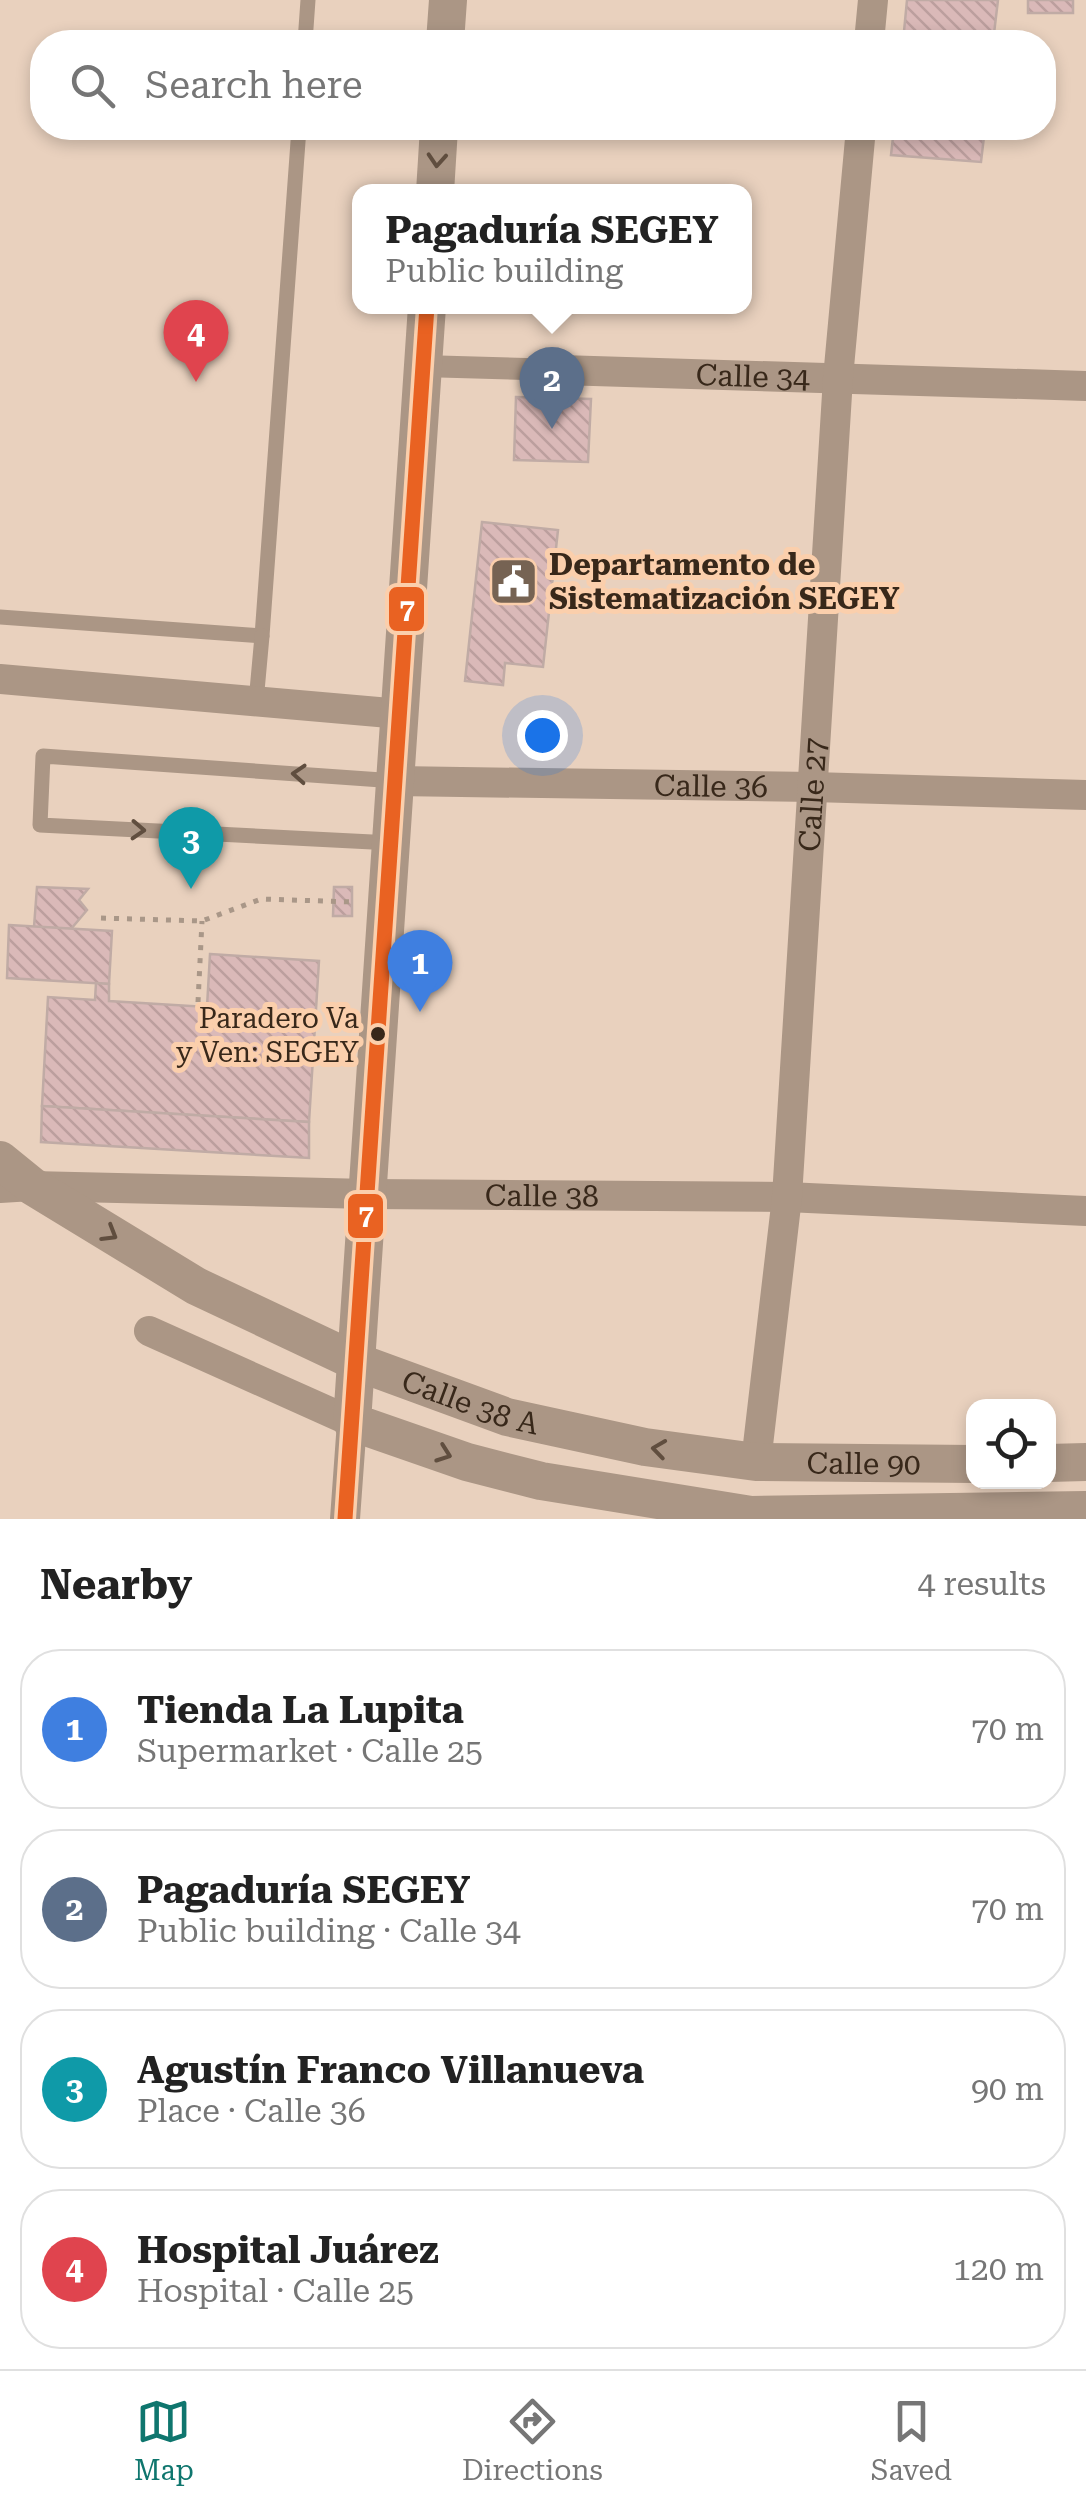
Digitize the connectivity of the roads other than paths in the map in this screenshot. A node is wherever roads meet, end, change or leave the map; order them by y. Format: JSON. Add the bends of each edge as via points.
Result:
{"nodes":[{"id":1,"x":308,"y":0,"type":"edge"},
{"id":2,"x":448,"y":0,"type":"edge"},
{"id":3,"x":872,"y":0,"type":"edge"},
{"id":4,"x":306,"y":30,"type":"edge"},
{"id":5,"x":446,"y":30,"type":"edge"},
{"id":6,"x":870,"y":30,"type":"edge"},
{"id":7,"x":298,"y":140,"type":"edge"},
{"id":8,"x":438,"y":140,"type":"edge"},
{"id":9,"x":860,"y":140,"type":"edge"},
{"id":10,"x":435,"y":184,"type":"edge"},
{"id":11,"x":425,"y":314,"type":"edge"},
{"id":12,"x":422,"y":366,"type":"junction"},
{"id":13,"x":560,"y":370,"type":"joint"},
{"id":14,"x":838,"y":378,"type":"junction"},
{"id":15,"x":1086,"y":386,"type":"edge"},
{"id":16,"x":0,"y":617,"type":"edge"},
{"id":17,"x":262,"y":636,"type":"junction"},
{"id":18,"x":0,"y":678,"type":"edge"},
{"id":19,"x":256,"y":702,"type":"junction"},
{"id":20,"x":401,"y":714,"type":"junction"},
{"id":21,"x":396,"y":781,"type":"junction"},
{"id":22,"x":813,"y":787,"type":"junction"},
{"id":23,"x":1086,"y":796,"type":"edge"},
{"id":24,"x":392,"y":843,"type":"junction"},
{"id":25,"x":0,"y":1160,"type":"edge"},
{"id":26,"x":16,"y":1187,"type":"edge"},
{"id":27,"x":368,"y":1194,"type":"junction"},
{"id":28,"x":786,"y":1197,"type":"junction"},
{"id":29,"x":1086,"y":1211,"type":"edge"},
{"id":30,"x":149,"y":1331,"type":"dead end"},
{"id":31,"x":356,"y":1362,"type":"junction"},
{"id":32,"x":352,"y":1422,"type":"junction"},
{"id":33,"x":756,"y":1462,"type":"junction"},
{"id":34,"x":1056,"y":1462,"type":"edge"},
{"id":35,"x":1086,"y":1462,"type":"edge"},
{"id":36,"x":966,"y":1464,"type":"edge"},
{"id":37,"x":1086,"y":1510,"type":"edge"},
{"id":38,"x":751,"y":1517,"type":"edge"},
{"id":39,"x":346,"y":1519,"type":"edge"}],
"edges":[{"from":1,"to":4,"type":"lane"},
{"from":2,"to":5,"type":"street"},
{"from":3,"to":6,"type":"street"},
{"from":7,"to":17,"type":"lane"},
{"from":8,"to":10,"type":"street","one_way":true},
{"from":9,"to":14,"type":"street","name":"Calle 27"},
{"from":11,"to":12,"type":"street"},
{"from":12,"to":13,"type":"street","name":"Calle 34"},
{"from":12,"to":20,"type":"street"},
{"from":13,"to":14,"type":"street","name":"Calle 34"},
{"from":14,"to":15,"type":"street","name":"Calle 34"},
{"from":14,"to":22,"type":"street","name":"Calle 27"},
{"from":16,"to":17,"type":"lane"},
{"from":17,"to":19,"type":"lane"},
{"from":18,"to":19,"type":"street"},
{"from":19,"to":20,"type":"street"},
{"from":20,"to":21,"type":"street"},
{"from":21,"to":22,"type":"street","name":"Calle 36"},
{"from":21,"to":24,"type":"street"},
{"from":21,"to":24,"type":"lane","one_way":true,"via":[[43,756],[40,825]]},
{"from":22,"to":23,"type":"street","name":"Calle 36"},
{"from":22,"to":28,"type":"street","name":"Calle 27"},
{"from":24,"to":27,"type":"street"},
{"from":25,"to":26,"type":"street","name":"Calle 38 A"},
{"from":26,"to":27,"type":"street","name":"Calle 38"},
{"from":26,"to":31,"type":"street","name":"Calle 38 A","one_way":true,"via":[[196,1286]]},
{"from":27,"to":28,"type":"street","name":"Calle 38"},
{"from":27,"to":31,"type":"street"},
{"from":28,"to":29,"type":"street","name":"Calle 38"},
{"from":28,"to":33,"type":"street","name":"Calle 27"},
{"from":30,"to":32,"type":"street"},
{"from":31,"to":32,"type":"street"},
{"from":33,"to":31,"type":"street","name":"Calle 38 A","one_way":true,"via":[[507,1417]]},
{"from":32,"to":38,"type":"street","name":"Calle 38 A","one_way":true,"via":[[541,1481]]},
{"from":32,"to":39,"type":"street"},
{"from":33,"to":36,"type":"street","name":"Calle 90"},
{"from":34,"to":35,"type":"street"},
{"from":37,"to":38,"type":"street","name":"Calle 90"}]}
